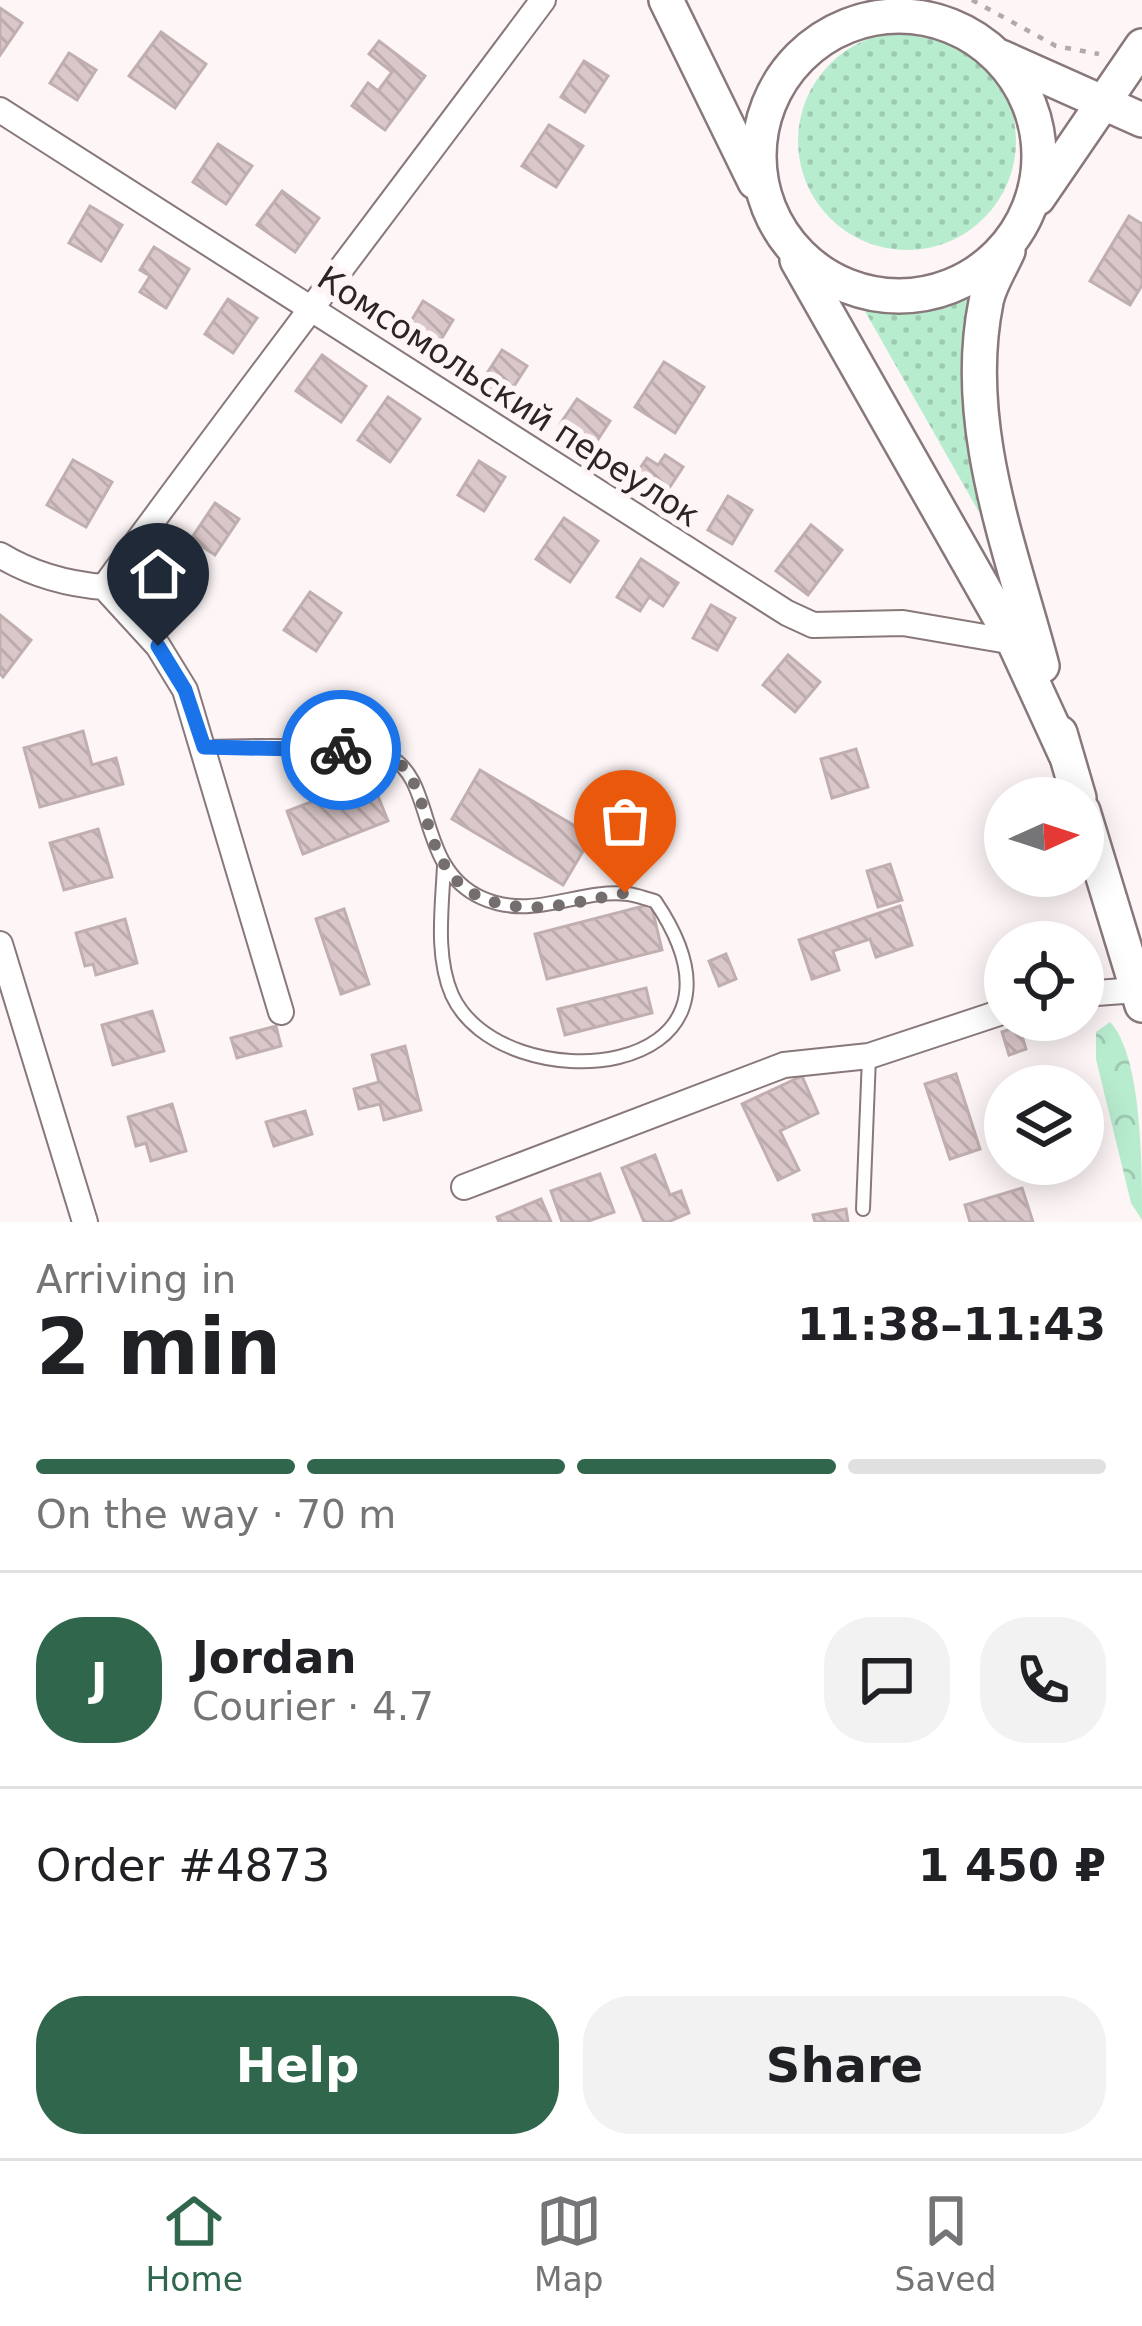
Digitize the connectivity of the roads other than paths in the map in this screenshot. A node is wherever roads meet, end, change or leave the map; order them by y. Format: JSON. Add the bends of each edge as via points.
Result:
{"nodes":[{"id":1,"x":543,"y":0,"type":"edge"},
{"id":2,"x":666,"y":0,"type":"edge"},
{"id":3,"x":910,"y":0,"type":"edge"},
{"id":4,"x":969,"y":16,"type":"edge"},
{"id":5,"x":1142,"y":46,"type":"edge"},
{"id":6,"x":996,"y":54,"type":"junction"},
{"id":7,"x":1104,"y":102,"type":"junction"},
{"id":8,"x":0,"y":110,"type":"edge"},
{"id":9,"x":1142,"y":120,"type":"edge"},
{"id":10,"x":767,"y":207,"type":"junction"},
{"id":11,"x":1023,"y":221,"type":"junction"},
{"id":12,"x":784,"y":238,"type":"junction"},
{"id":13,"x":309,"y":307,"type":"junction"},
{"id":14,"x":0,"y":555,"type":"edge"},
{"id":15,"x":104,"y":587,"type":"junction"},
{"id":16,"x":1014,"y":643,"type":"junction"},
{"id":17,"x":204,"y":747,"type":"junction"},
{"id":18,"x":1065,"y":753,"type":"junction"},
{"id":19,"x":1072,"y":777,"type":"edge"},
{"id":20,"x":444,"y":866,"type":"junction"},
{"id":21,"x":1104,"y":880,"type":"edge"},
{"id":22,"x":0,"y":944,"type":"edge"},
{"id":23,"x":1104,"y":995,"type":"edge"},
{"id":24,"x":1140,"y":997,"type":"edge"},
{"id":25,"x":281,"y":1012,"type":"dead end"},
{"id":26,"x":984,"y":1018,"type":"edge"},
{"id":27,"x":868,"y":1056,"type":"junction"},
{"id":28,"x":464,"y":1187,"type":"dead end"},
{"id":29,"x":863,"y":1209,"type":"dead end"},
{"id":30,"x":85,"y":1222,"type":"edge"}],
"edges":[{"from":1,"to":13,"type":"street"},
{"from":2,"to":10,"type":"main road"},
{"from":3,"to":4,"type":"main road"},
{"from":4,"to":6,"type":"main road"},
{"from":4,"to":10,"type":"main road","via":[[871,18],[826,35],[789,68],[765,111],[758,159]]},
{"from":5,"to":7,"type":"main road"},
{"from":6,"to":7,"type":"main road"},
{"from":6,"to":11,"type":"main road","via":[[1022,87],[1036,127],[1039,168]]},
{"from":7,"to":9,"type":"main road"},
{"from":7,"to":11,"type":"main road"},
{"from":8,"to":13,"type":"street","name":"Комсомольский переулок"},
{"from":10,"to":12,"type":"main road"},
{"from":11,"to":12,"type":"main road","via":[[986,267],[946,289],[902,297],[857,290],[817,270]]},
{"from":11,"to":18,"type":"main road","via":[[986,298],[977,374],[983,441]]},
{"from":12,"to":16,"type":"main road"},
{"from":13,"to":15,"type":"street"},
{"from":13,"to":16,"type":"street","name":"Комсомольский переулок","via":[[787,613],[813,625],[903,622]]},
{"from":14,"to":15,"type":"street","via":[[70,584]]},
{"from":15,"to":17,"type":"street","via":[[158,646],[185,690]]},
{"from":16,"to":18,"type":"main road"},
{"from":17,"to":20,"type":"lane","via":[[387,755],[408,775]]},
{"from":17,"to":25,"type":"street"},
{"from":18,"to":19,"type":"main road"},
{"from":20,"to":20,"type":"lane","via":[[445,974],[471,1024],[509,1048],[555,1060],[629,1056],[671,1030],[682,1011],[684,959],[655,901],[625,893],[526,908],[478,896]]},
{"from":21,"to":24,"type":"main road"},
{"from":22,"to":30,"type":"street"},
{"from":23,"to":24,"type":"street"},
{"from":26,"to":27,"type":"street"},
{"from":27,"to":28,"type":"street","via":[[784,1065]]},
{"from":27,"to":29,"type":"lane"}]}
